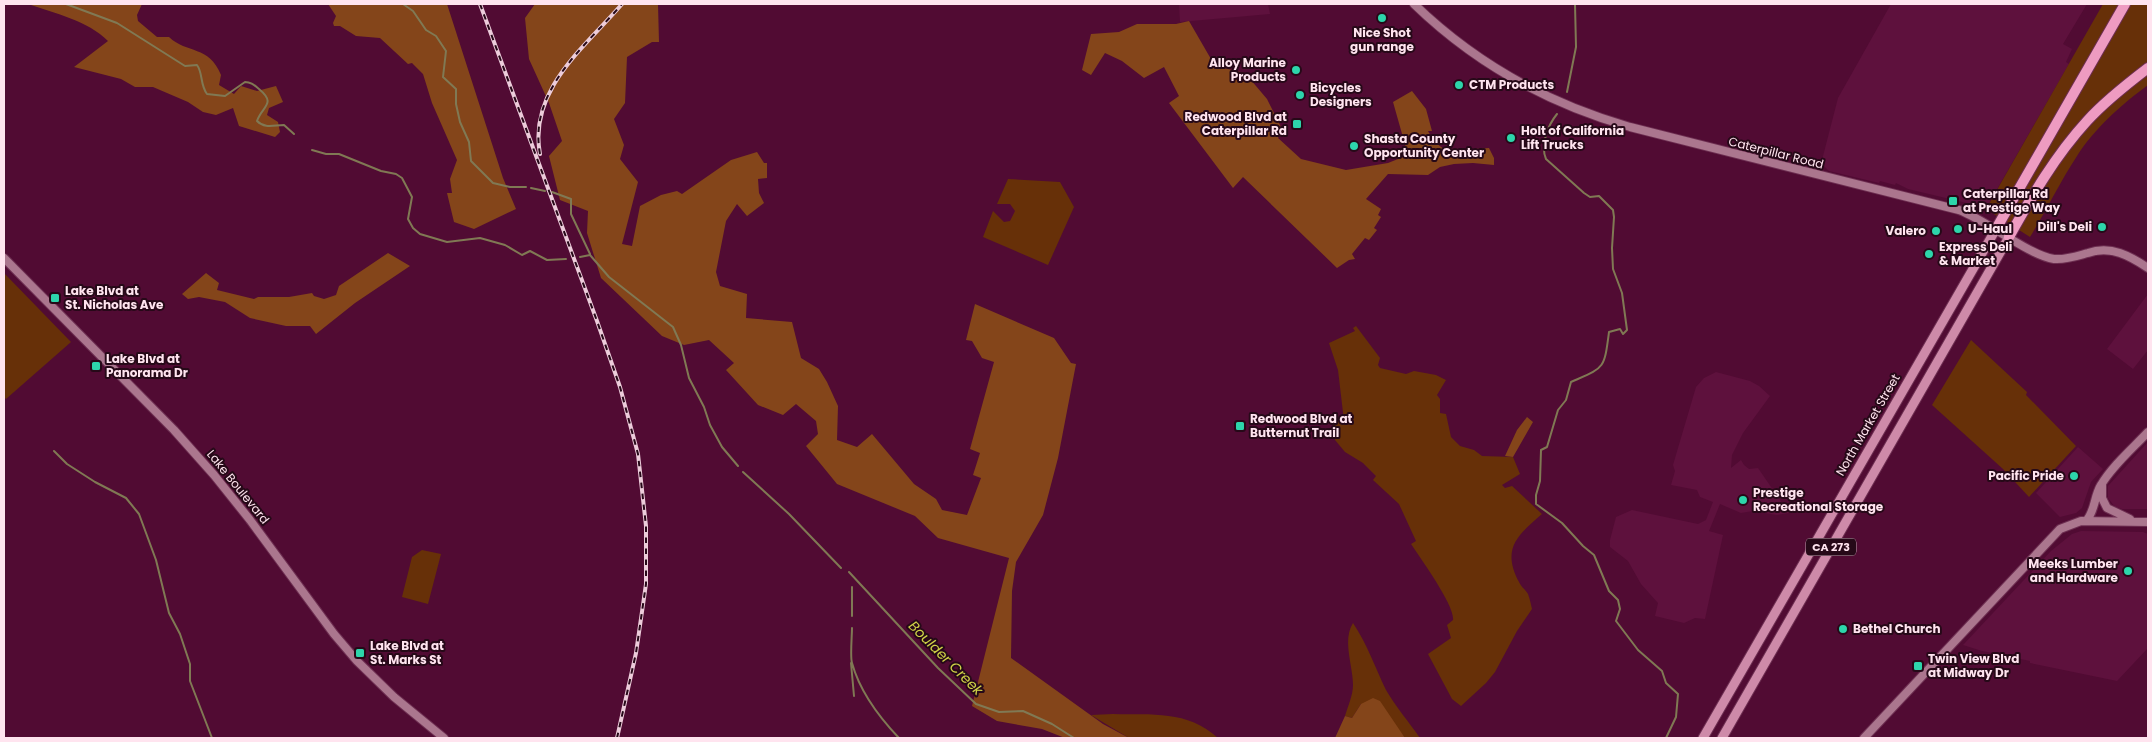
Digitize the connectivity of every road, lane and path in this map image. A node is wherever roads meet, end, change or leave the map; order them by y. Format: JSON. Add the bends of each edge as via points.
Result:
{"nodes":[{"id":1,"x":1414,"y":4,"type":"edge"},
{"id":2,"x":2125,"y":4,"type":"edge"},
{"id":3,"x":2148,"y":68,"type":"edge"},
{"id":4,"x":1996,"y":229,"type":"junction"},
{"id":5,"x":2009,"y":237,"type":"junction"},
{"id":6,"x":4,"y":258,"type":"edge"},
{"id":7,"x":2148,"y":268,"type":"edge"},
{"id":8,"x":2148,"y":432,"type":"edge"},
{"id":9,"x":2102,"y":484,"type":"junction"},
{"id":10,"x":2086,"y":521,"type":"junction"},
{"id":11,"x":2145,"y":522,"type":"edge"},
{"id":12,"x":444,"y":738,"type":"edge"},
{"id":13,"x":1703,"y":738,"type":"edge"},
{"id":14,"x":1722,"y":738,"type":"edge"},
{"id":15,"x":1864,"y":738,"type":"edge"}],
"edges":[{"from":1,"to":4,"type":"street","name":"Caterpillar Road","via":[[1452,37],[1496,68],[1546,96],[1593,116],[1959,210]]},
{"from":2,"to":4,"type":"highway"},
{"from":3,"to":5,"type":"highway","via":[[2099,109],[2070,141],[2037,188]]},
{"from":4,"to":5,"type":"street","name":"Caterpillar Road"},
{"from":4,"to":13,"type":"main road","name":"North Market Street","number":"CA 273"},
{"from":5,"to":7,"type":"street","name":"Caterpillar Road","via":[[2048,257],[2071,258],[2096,250],[2110,250],[2127,255]]},
{"from":5,"to":14,"type":"main road","number":"CA 273"},
{"from":6,"to":12,"type":"street","name":"Lake Boulevard","via":[[204,463],[357,661]]},
{"from":8,"to":9,"type":"street"},
{"from":9,"to":10,"type":"street"},
{"from":9,"to":11,"type":"street","via":[[2102,498],[2107,508],[2121,516]]},
{"from":10,"to":11,"type":"street"},
{"from":10,"to":15,"type":"street","via":[[2070,524],[2056,532]]}]}
